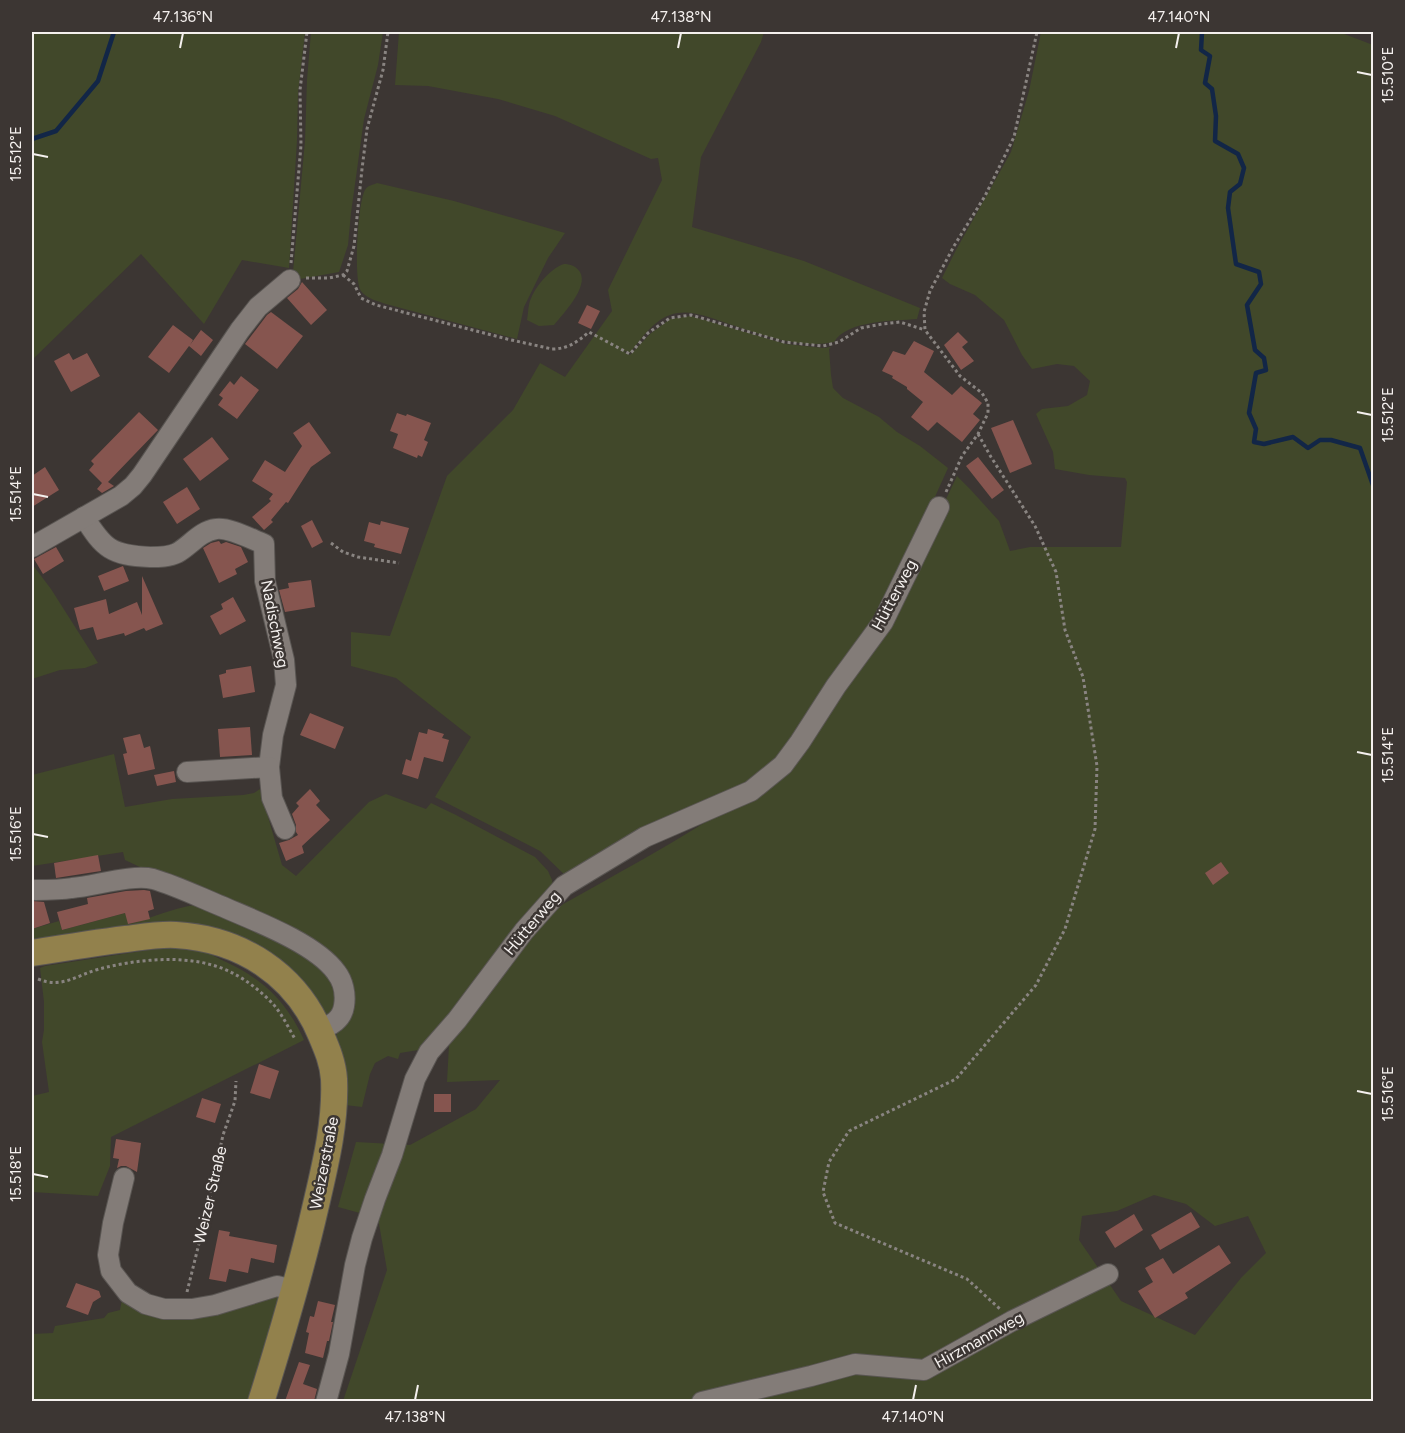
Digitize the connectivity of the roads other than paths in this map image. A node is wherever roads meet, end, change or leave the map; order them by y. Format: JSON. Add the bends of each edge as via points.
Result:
{"nodes":[{"id":1,"x":290,"y":280,"type":"road end"},
{"id":2,"x":939,"y":507,"type":"road end"},
{"id":3,"x":84,"y":517,"type":"junction"},
{"id":4,"x":32,"y":547,"type":"edge"},
{"id":5,"x":269,"y":767,"type":"junction"},
{"id":6,"x":187,"y":772,"type":"dead end"},
{"id":7,"x":285,"y":829,"type":"dead end"},
{"id":8,"x":36,"y":890,"type":"dead end"},
{"id":9,"x":32,"y":953,"type":"edge"},
{"id":10,"x":323,"y":1028,"type":"junction"},
{"id":11,"x":124,"y":1178,"type":"dead end"},
{"id":12,"x":1108,"y":1274,"type":"dead end"},
{"id":13,"x":294,"y":1290,"type":"junction"},
{"id":14,"x":261,"y":1401,"type":"edge"},
{"id":15,"x":326,"y":1401,"type":"edge"},
{"id":16,"x":702,"y":1401,"type":"edge"}],
"edges":[{"from":1,"to":3,"type":"street","via":[[258,307],[240,330],[133,486]]},
{"from":2,"to":15,"type":"street","name":"Hütterweg","via":[[883,622],[783,765],[751,791],[645,837],[564,886],[429,1052],[415,1079],[362,1238]]},
{"from":3,"to":4,"type":"street"},
{"from":3,"to":5,"type":"street","name":"Nadischweg","via":[[100,542],[126,555],[170,556],[207,531],[223,528],[264,544],[265,581],[286,685]]},
{"from":5,"to":6,"type":"street"},
{"from":5,"to":7,"type":"street","via":[[272,798]]},
{"from":8,"to":10,"type":"street","via":[[148,878],[267,926],[314,953],[340,978],[344,1009],[339,1018]]},
{"from":9,"to":10,"type":"main road","name":"Weizerstraße","via":[[154,935],[197,937],[237,948],[264,964],[298,994]]},
{"from":10,"to":13,"type":"main road","name":"Weizerstraße","via":[[334,1076],[331,1141]]},
{"from":11,"to":13,"type":"street","via":[[109,1243],[109,1262],[128,1293],[164,1309],[192,1309],[277,1286]]},
{"from":12,"to":16,"type":"street","name":"Hirzmannweg","via":[[924,1370],[855,1364]]},
{"from":13,"to":14,"type":"main road","name":"Weizerstraße"}]}
